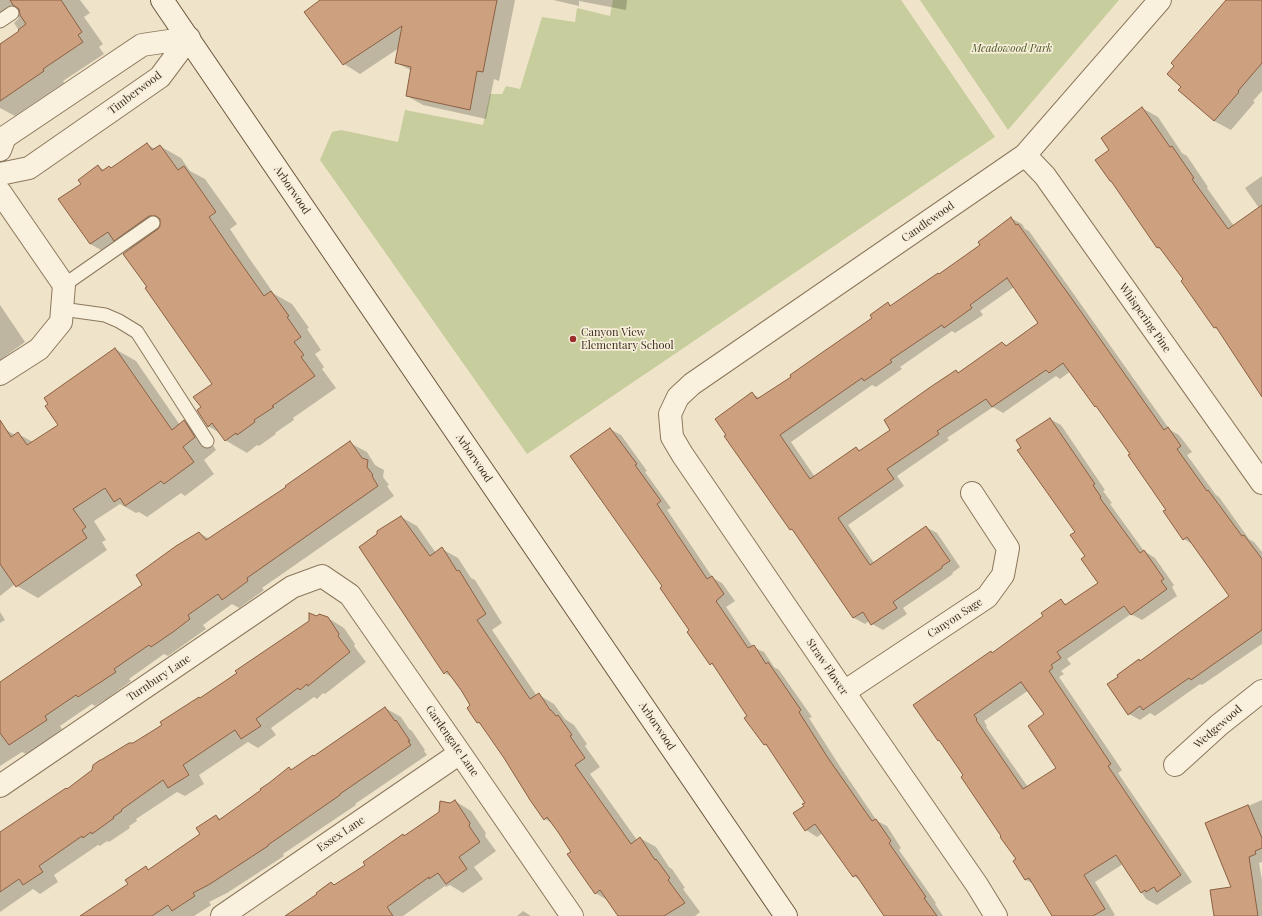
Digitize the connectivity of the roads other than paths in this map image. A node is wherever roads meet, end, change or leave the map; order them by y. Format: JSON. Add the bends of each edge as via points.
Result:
{"nodes":[{"id":1,"x":162,"y":0,"type":"edge"},
{"id":2,"x":1160,"y":0,"type":"edge"},
{"id":3,"x":12,"y":13,"type":"dead end"},
{"id":4,"x":0,"y":21,"type":"edge"},
{"id":5,"x":189,"y":38,"type":"junction"},
{"id":6,"x":0,"y":150,"type":"edge"},
{"id":7,"x":1025,"y":155,"type":"junction"},
{"id":8,"x":0,"y":174,"type":"edge"},
{"id":9,"x":0,"y":192,"type":"edge"},
{"id":10,"x":153,"y":223,"type":"dead end"},
{"id":11,"x":64,"y":285,"type":"junction"},
{"id":12,"x":62,"y":309,"type":"junction"},
{"id":13,"x":0,"y":374,"type":"edge"},
{"id":14,"x":670,"y":414,"type":"joint"},
{"id":15,"x":207,"y":441,"type":"dead end"},
{"id":16,"x":1262,"y":483,"type":"edge"},
{"id":17,"x":972,"y":493,"type":"dead end"},
{"id":18,"x":322,"y":576,"type":"joint"},
{"id":19,"x":1262,"y":691,"type":"edge"},
{"id":20,"x":844,"y":692,"type":"junction"},
{"id":21,"x":460,"y":753,"type":"junction"},
{"id":22,"x":1175,"y":765,"type":"dead end"},
{"id":23,"x":0,"y":786,"type":"edge"},
{"id":24,"x":222,"y":916,"type":"edge"},
{"id":25,"x":572,"y":916,"type":"edge"},
{"id":26,"x":786,"y":916,"type":"edge"},
{"id":27,"x":996,"y":916,"type":"edge"}],
"edges":[{"from":1,"to":5,"type":"street","name":"Arborwood"},
{"from":2,"to":7,"type":"street","name":"Candlewood"},
{"from":3,"to":4,"type":"lane"},
{"from":5,"to":6,"type":"street","via":[[142,45],[5,137]]},
{"from":5,"to":8,"type":"street","name":"Timberwood","via":[[160,77],[29,168]]},
{"from":5,"to":26,"type":"street","name":"Arborwood"},
{"from":7,"to":14,"type":"street","name":"Candlewood","via":[[692,384],[678,397]]},
{"from":7,"to":16,"type":"street","name":"Whispering Pine","via":[[1046,176]]},
{"from":9,"to":11,"type":"street"},
{"from":10,"to":11,"type":"lane"},
{"from":11,"to":12,"type":"street"},
{"from":12,"to":13,"type":"street","via":[[61,322],[39,349]]},
{"from":12,"to":15,"type":"lane","via":[[105,315],[137,332]]},
{"from":14,"to":20,"type":"street","name":"Straw Flower","via":[[672,437],[682,454]]},
{"from":17,"to":20,"type":"street","name":"Canyon Sage","via":[[1008,548],[1002,575],[987,597]]},
{"from":18,"to":21,"type":"street","name":"Gardengate Lane","via":[[350,595]]},
{"from":18,"to":23,"type":"street","name":"Turnbury Lane","via":[[292,587]]},
{"from":19,"to":22,"type":"street","name":"Wedgewood"},
{"from":20,"to":27,"type":"street","name":"Straw Flower"},
{"from":21,"to":24,"type":"street","name":"Essex Lane"},
{"from":21,"to":25,"type":"street","name":"Gardengate Lane"}]}
